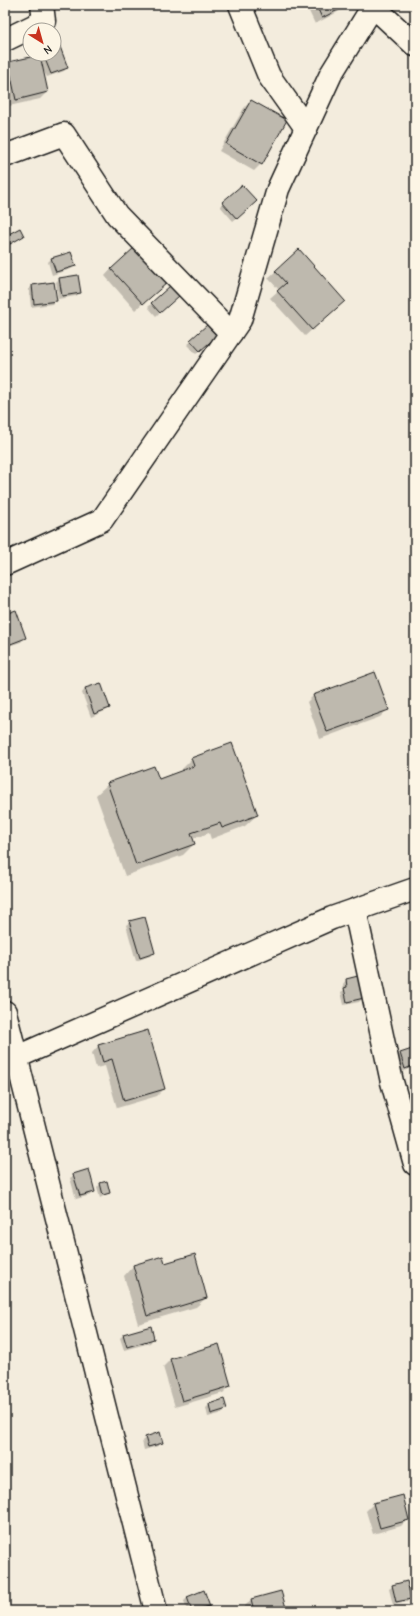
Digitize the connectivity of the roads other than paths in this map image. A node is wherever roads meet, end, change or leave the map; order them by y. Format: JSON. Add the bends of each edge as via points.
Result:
{"nodes":[{"id":1,"x":42,"y":5,"type":"edge"},
{"id":2,"x":240,"y":5,"type":"edge"},
{"id":3,"x":5,"y":40,"type":"edge"},
{"id":4,"x":415,"y":45,"type":"edge"},
{"id":5,"x":306,"y":128,"type":"junction"},
{"id":6,"x":5,"y":156,"type":"edge"},
{"id":7,"x":231,"y":333,"type":"junction"},
{"id":8,"x":5,"y":564,"type":"edge"},
{"id":9,"x":415,"y":890,"type":"edge"},
{"id":10,"x":355,"y":910,"type":"junction"},
{"id":11,"x":5,"y":1012,"type":"edge"},
{"id":12,"x":17,"y":1057,"type":"junction"},
{"id":13,"x":415,"y":1164,"type":"edge"},
{"id":14,"x":156,"y":1611,"type":"edge"}],
"edges":[{"from":1,"to":3,"type":"street","via":[[44,21]]},
{"from":2,"to":5,"type":"street","via":[[269,76]]},
{"from":4,"to":5,"type":"street","via":[[373,6],[331,74]]},
{"from":5,"to":7,"type":"street","via":[[278,189],[240,320]]},
{"from":6,"to":7,"type":"street","via":[[64,134],[117,215]]},
{"from":7,"to":8,"type":"street","via":[[102,520]]},
{"from":9,"to":10,"type":"street"},
{"from":10,"to":12,"type":"street"},
{"from":10,"to":13,"type":"street","via":[[392,1082]]},
{"from":11,"to":12,"type":"street"},
{"from":12,"to":14,"type":"street"}]}
